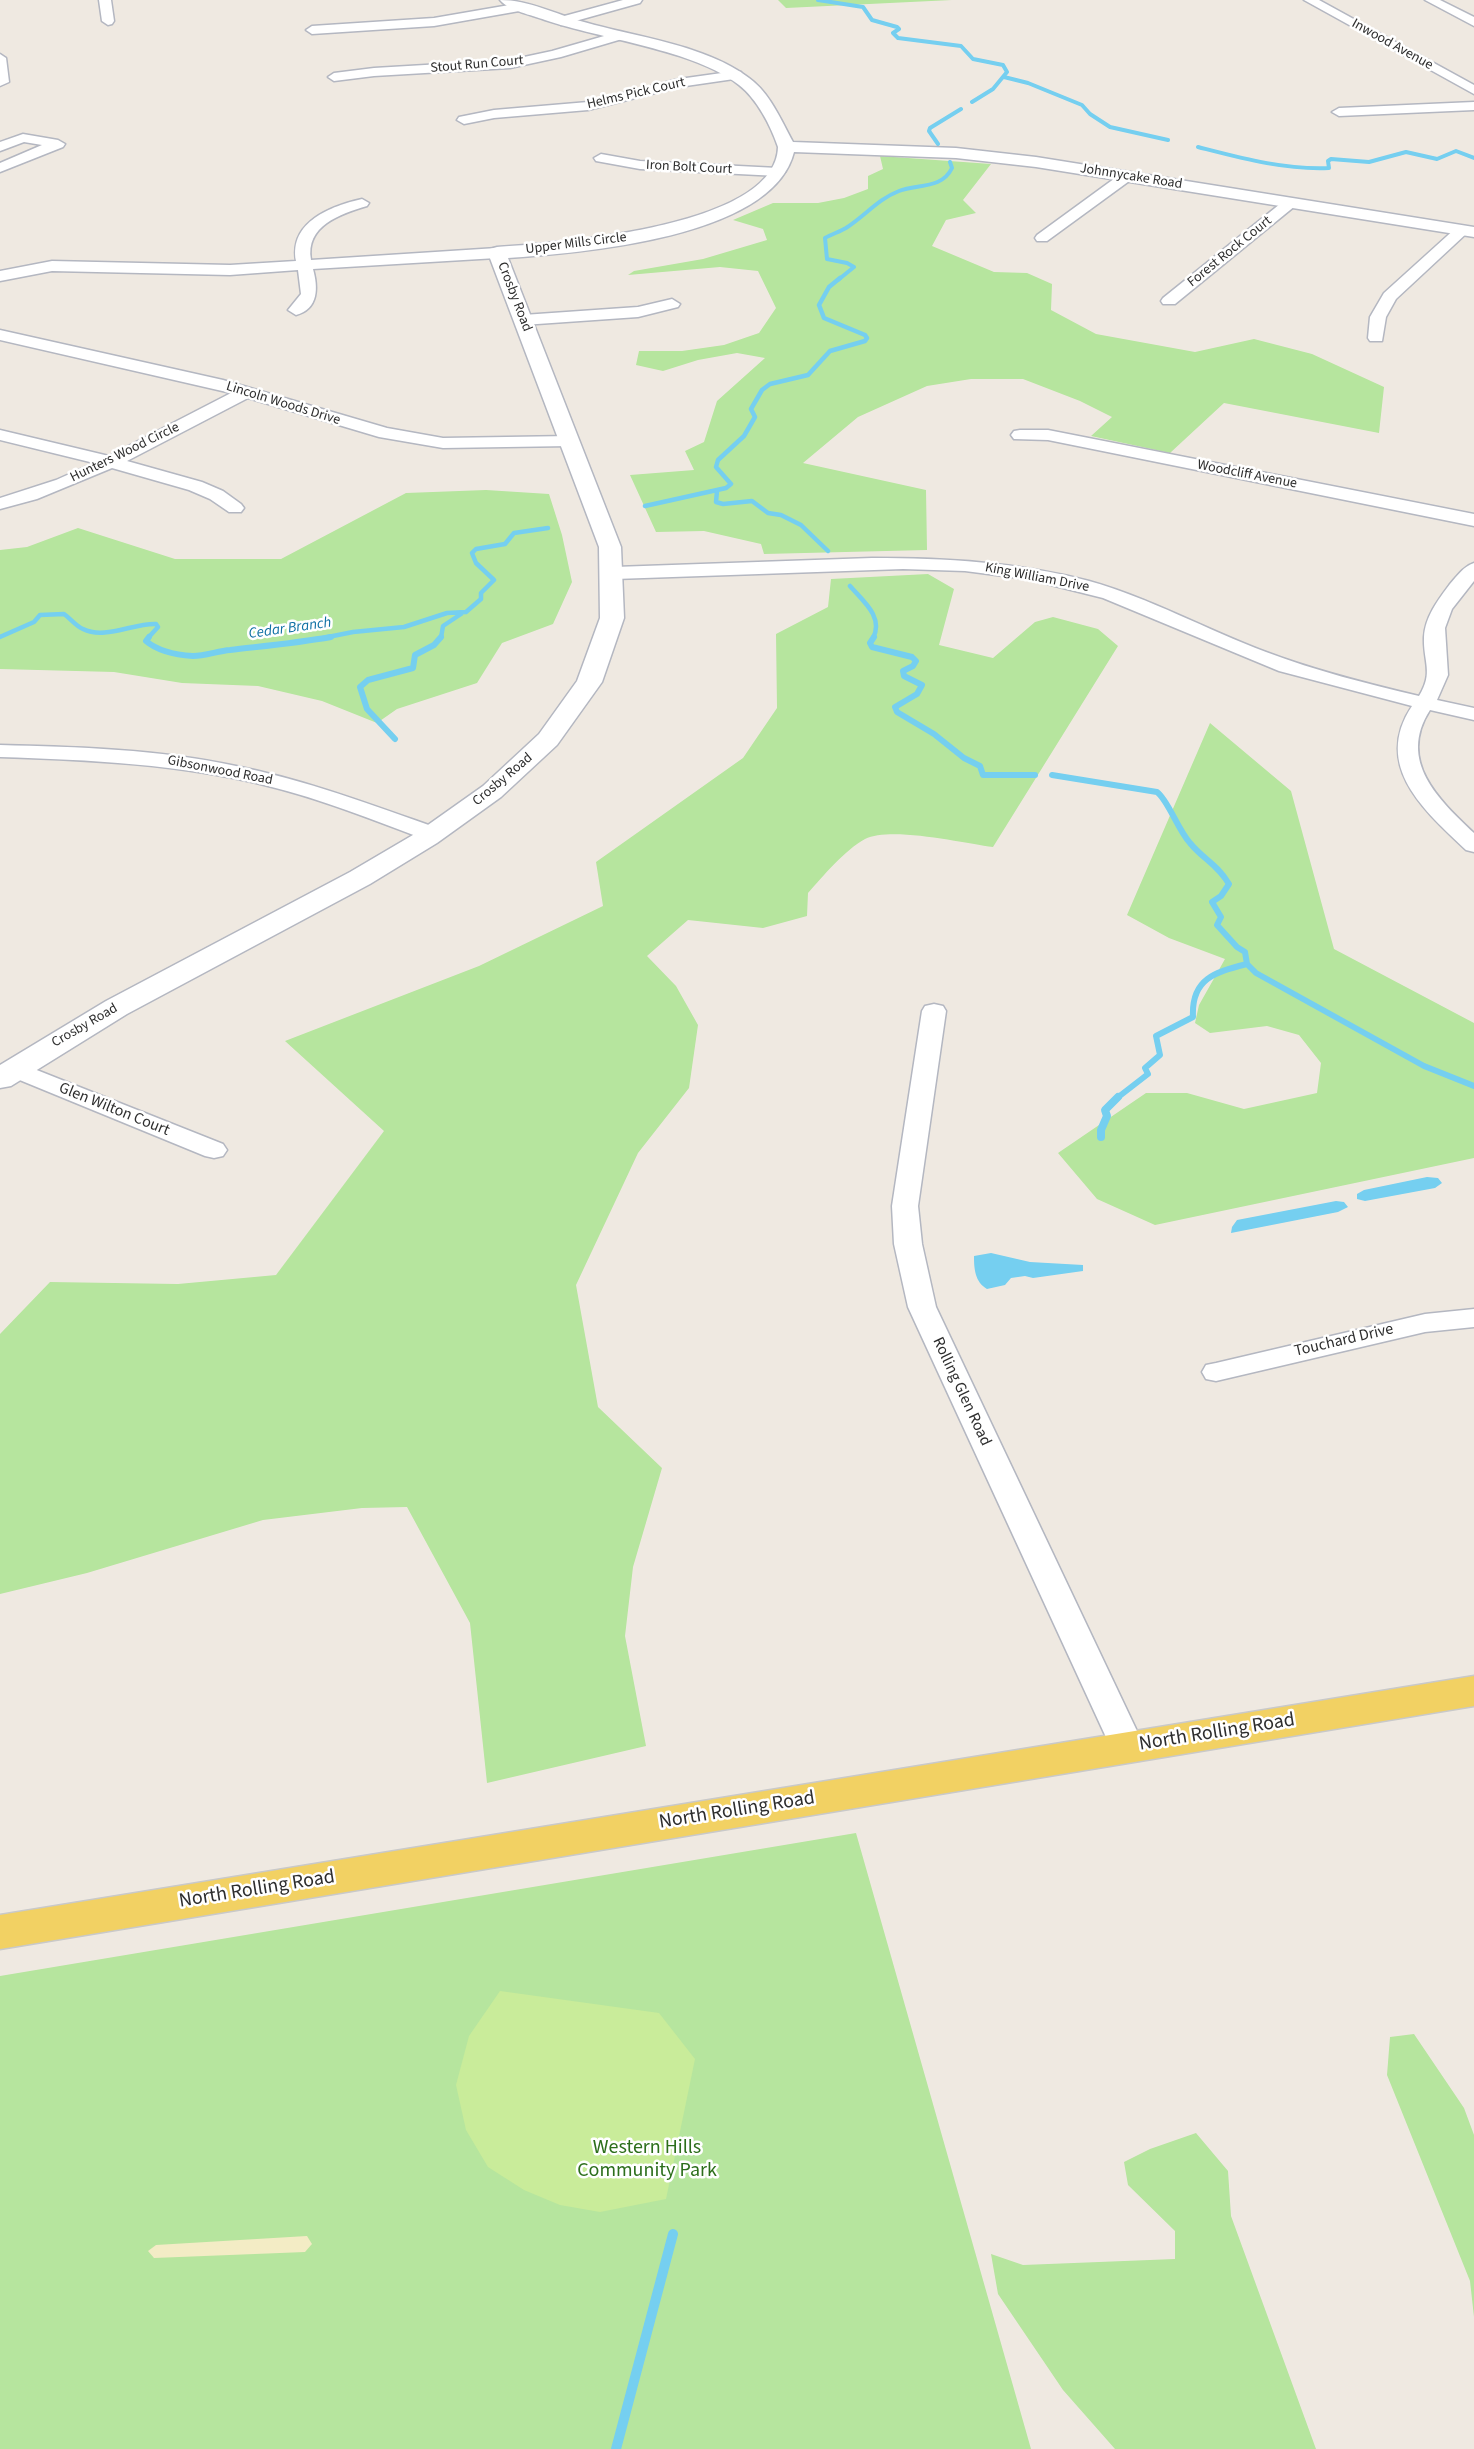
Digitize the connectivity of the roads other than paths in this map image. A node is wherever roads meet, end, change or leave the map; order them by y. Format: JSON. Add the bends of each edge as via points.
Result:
{"nodes":[{"id":1,"x":105,"y":0,"type":"edge"},
{"id":2,"x":636,"y":0,"type":"edge"},
{"id":3,"x":1310,"y":0,"type":"edge"},
{"id":4,"x":1431,"y":0,"type":"edge"},
{"id":5,"x":514,"y":3,"type":"edge"},
{"id":6,"x":108,"y":21,"type":"dead end"},
{"id":7,"x":561,"y":21,"type":"junction"},
{"id":8,"x":1474,"y":22,"type":"edge"},
{"id":9,"x":312,"y":30,"type":"dead end"},
{"id":10,"x":618,"y":36,"type":"junction"},
{"id":11,"x":0,"y":58,"type":"edge"},
{"id":12,"x":736,"y":75,"type":"junction"},
{"id":13,"x":334,"y":77,"type":"dead end"},
{"id":14,"x":0,"y":82,"type":"edge"},
{"id":15,"x":1474,"y":90,"type":"edge"},
{"id":16,"x":1474,"y":106,"type":"edge"},
{"id":17,"x":1339,"y":112,"type":"dead end"},
{"id":18,"x":464,"y":120,"type":"dead end"},
{"id":19,"x":0,"y":147,"type":"edge"},
{"id":20,"x":786,"y":147,"type":"junction"},
{"id":21,"x":0,"y":154,"type":"edge"},
{"id":22,"x":24,"y":158,"type":"junction"},
{"id":23,"x":601,"y":158,"type":"dead end"},
{"id":24,"x":0,"y":168,"type":"edge"},
{"id":25,"x":778,"y":172,"type":"junction"},
{"id":26,"x":1127,"y":176,"type":"junction"},
{"id":27,"x":362,"y":203,"type":"dead end"},
{"id":28,"x":1290,"y":203,"type":"junction"},
{"id":29,"x":1468,"y":231,"type":"edge"},
{"id":30,"x":1042,"y":238,"type":"dead end"},
{"id":31,"x":497,"y":253,"type":"junction"},
{"id":32,"x":304,"y":265,"type":"junction"},
{"id":33,"x":0,"y":276,"type":"edge"},
{"id":34,"x":1169,"y":301,"type":"dead end"},
{"id":35,"x":672,"y":304,"type":"dead end"},
{"id":36,"x":296,"y":310,"type":"dead end"},
{"id":37,"x":523,"y":320,"type":"junction"},
{"id":38,"x":0,"y":335,"type":"edge"},
{"id":39,"x":1376,"y":338,"type":"dead end"},
{"id":40,"x":247,"y":392,"type":"junction"},
{"id":41,"x":0,"y":435,"type":"edge"},
{"id":42,"x":1020,"y":435,"type":"dead end"},
{"id":43,"x":570,"y":441,"type":"junction"},
{"id":44,"x":109,"y":461,"type":"junction"},
{"id":45,"x":0,"y":504,"type":"edge"},
{"id":46,"x":235,"y":508,"type":"dead end"},
{"id":47,"x":1474,"y":520,"type":"edge"},
{"id":48,"x":1474,"y":568,"type":"edge"},
{"id":49,"x":615,"y":573,"type":"junction"},
{"id":50,"x":1425,"y":703,"type":"junction"},
{"id":51,"x":1474,"y":714,"type":"edge"},
{"id":52,"x":0,"y":751,"type":"edge"},
{"id":53,"x":432,"y":834,"type":"junction"},
{"id":54,"x":1474,"y":844,"type":"edge"},
{"id":55,"x":934,"y":1011,"type":"dead end"},
{"id":56,"x":5,"y":1071,"type":"edge"},
{"id":57,"x":214,"y":1150,"type":"dead end"},
{"id":58,"x":1474,"y":1318,"type":"edge"},
{"id":59,"x":1216,"y":1372,"type":"dead end"},
{"id":60,"x":1474,"y":1691,"type":"edge"},
{"id":61,"x":1128,"y":1748,"type":"junction"},
{"id":62,"x":0,"y":1932,"type":"edge"}],
"edges":[{"from":1,"to":6,"type":"street"},
{"from":2,"to":7,"type":"street"},
{"from":3,"to":15,"type":"street","name":"Inwood Avenue"},
{"from":4,"to":8,"type":"street"},
{"from":5,"to":7,"type":"street"},
{"from":5,"to":9,"type":"street","via":[[434,22]]},
{"from":7,"to":10,"type":"street"},
{"from":10,"to":12,"type":"street","via":[[686,54]]},
{"from":10,"to":13,"type":"street","name":"Stout Run Court","via":[[519,63]]},
{"from":11,"to":14,"type":"street"},
{"from":12,"to":18,"type":"street","name":"Helms Pick Court","via":[[679,83],[588,106]]},
{"from":12,"to":20,"type":"street","via":[[760,95]]},
{"from":16,"to":17,"type":"street"},
{"from":19,"to":22,"type":"street","via":[[23,138],[58,144]]},
{"from":20,"to":25,"type":"street","name":"Upper Mills Circle"},
{"from":20,"to":26,"type":"street","name":"Johnnycake Road","via":[[956,153]]},
{"from":21,"to":22,"type":"street"},
{"from":22,"to":24,"type":"street"},
{"from":23,"to":25,"type":"street","name":"Iron Bolt Court","via":[[640,165]]},
{"from":25,"to":31,"type":"street","name":"Upper Mills Circle","via":[[760,192],[742,203],[687,224],[603,243]]},
{"from":26,"to":28,"type":"street","name":"Johnnycake Road"},
{"from":26,"to":30,"type":"street"},
{"from":27,"to":32,"type":"street","via":[[336,211],[308,233],[302,242]]},
{"from":28,"to":29,"type":"street","name":"Johnnycake Road"},
{"from":28,"to":34,"type":"street","name":"Forest Rock Court"},
{"from":29,"to":39,"type":"street","via":[[1390,296],[1378,317]]},
{"from":31,"to":32,"type":"street","name":"Upper Mills Circle"},
{"from":31,"to":37,"type":"street","name":"Crosby Road"},
{"from":32,"to":33,"type":"street","name":"Upper Mills Circle","via":[[197,270],[70,265]]},
{"from":32,"to":36,"type":"street","via":[[309,294]]},
{"from":35,"to":37,"type":"street","via":[[630,312]]},
{"from":37,"to":43,"type":"street","name":"Crosby Road"},
{"from":38,"to":40,"type":"street","name":"Lincoln Woods Drive"},
{"from":40,"to":43,"type":"street","name":"Lincoln Woods Drive","via":[[361,427],[443,443]]},
{"from":40,"to":44,"type":"street","name":"Hunters Wood Circle"},
{"from":41,"to":44,"type":"street"},
{"from":42,"to":47,"type":"street","name":"Woodcliff Avenue","via":[[1048,435]]},
{"from":43,"to":49,"type":"street","name":"Crosby Road","via":[[610,547]]},
{"from":44,"to":45,"type":"street","name":"Hunters Wood Circle","via":[[43,491]]},
{"from":44,"to":46,"type":"street","via":[[215,493]]},
{"from":48,"to":50,"type":"street","via":[[1437,620],[1434,639],[1438,675]]},
{"from":49,"to":50,"type":"street","name":"King William Drive","via":[[888,563],[1020,571],[1060,579],[1142,605],[1242,650],[1311,675]]},
{"from":49,"to":53,"type":"street","name":"Crosby Road","via":[[612,624],[606,648],[579,701],[521,767]]},
{"from":50,"to":51,"type":"street","name":"King William Drive"},
{"from":50,"to":54,"type":"street","via":[[1407,741],[1411,771],[1440,813]]},
{"from":52,"to":53,"type":"street","name":"Gibsonwood Road","via":[[148,757],[235,771],[311,792]]},
{"from":53,"to":56,"type":"street","name":"Crosby Road"},
{"from":55,"to":61,"type":"street","name":"Rolling Glen Road","via":[[906,1206],[905,1237],[912,1272],[922,1307]]},
{"from":56,"to":57,"type":"street","name":"Glen Wilton Court"},
{"from":58,"to":59,"type":"street","name":"Touchard Drive","via":[[1425,1323]]},
{"from":60,"to":61,"type":"main road","name":"North Rolling Road"},
{"from":61,"to":62,"type":"main road","name":"North Rolling Road"}]}
